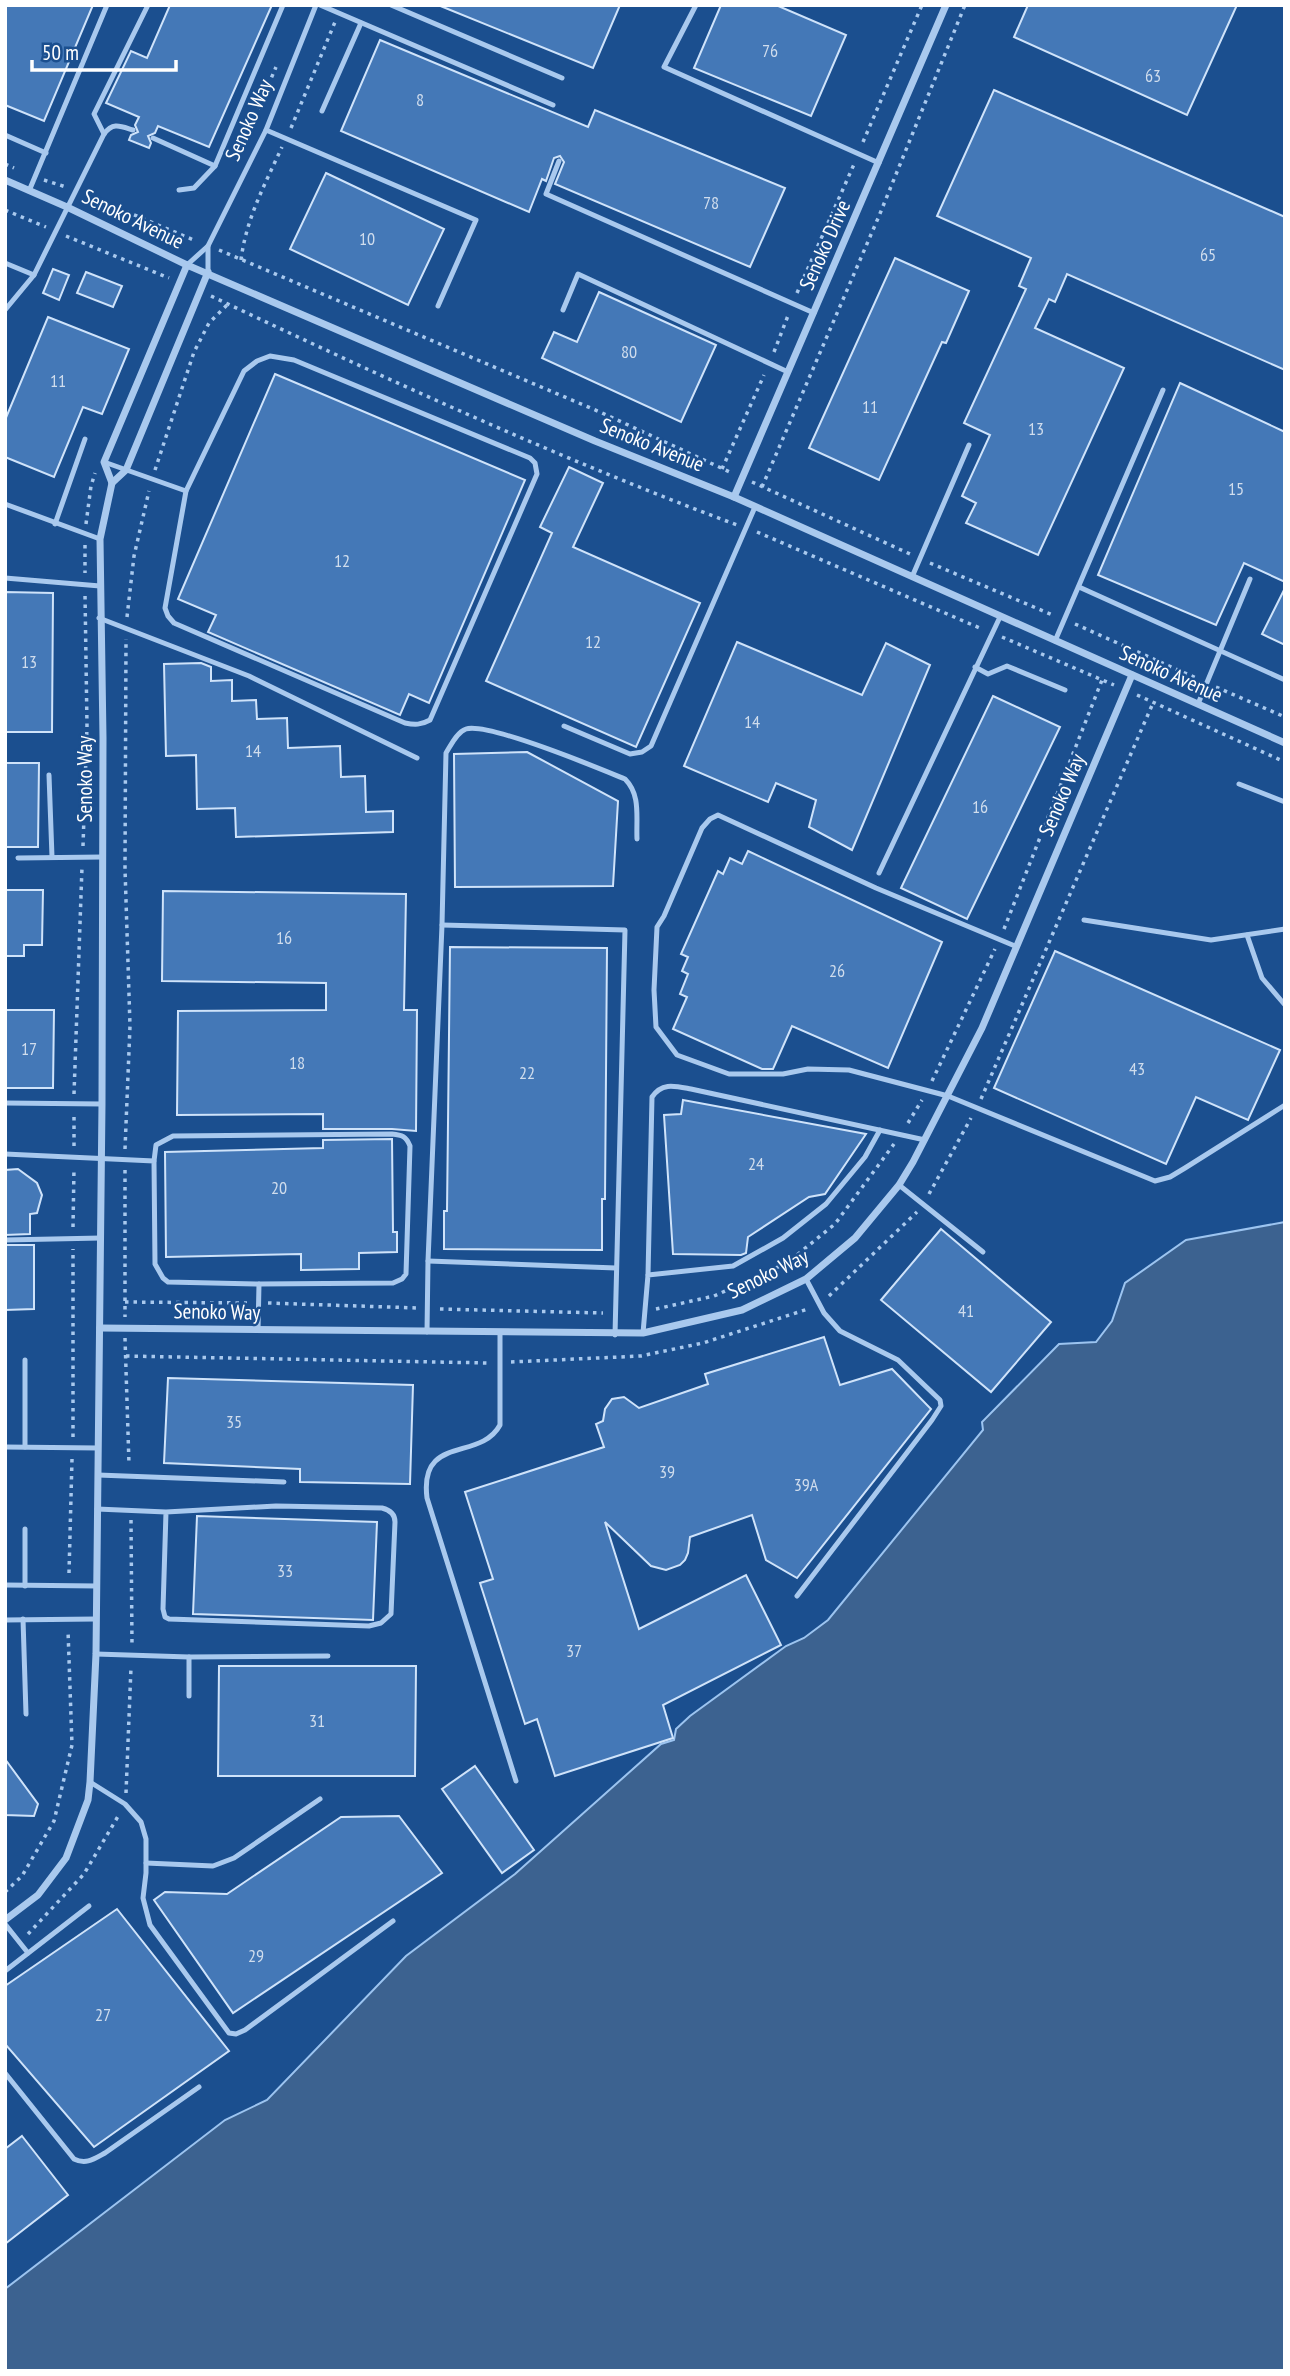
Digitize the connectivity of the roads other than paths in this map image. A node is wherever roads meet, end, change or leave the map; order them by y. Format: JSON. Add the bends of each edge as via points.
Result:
{"nodes":[{"id":1,"x":107,"y":5,"type":"edge"},
{"id":2,"x":148,"y":5,"type":"edge"},
{"id":3,"x":283,"y":5,"type":"edge"},
{"id":4,"x":318,"y":5,"type":"edge"},
{"id":5,"x":391,"y":5,"type":"edge"},
{"id":6,"x":696,"y":5,"type":"edge"},
{"id":7,"x":946,"y":5,"type":"edge"},
{"id":8,"x":361,"y":23,"type":"junction"},
{"id":9,"x":562,"y":78,"type":"dead end"},
{"id":10,"x":552,"y":105,"type":"dead end"},
{"id":11,"x":322,"y":111,"type":"dead end"},
{"id":12,"x":133,"y":130,"type":"dead end"},
{"id":13,"x":266,"y":130,"type":"junction"},
{"id":14,"x":104,"y":134,"type":"junction"},
{"id":15,"x":5,"y":135,"type":"edge"},
{"id":16,"x":153,"y":138,"type":"dead end"},
{"id":17,"x":46,"y":153,"type":"junction"},
{"id":18,"x":559,"y":161,"type":"dead end"},
{"id":19,"x":879,"y":163,"type":"junction"},
{"id":20,"x":215,"y":166,"type":"junction"},
{"id":21,"x":5,"y":180,"type":"edge"},
{"id":22,"x":179,"y":190,"type":"dead end"},
{"id":23,"x":29,"y":191,"type":"junction"},
{"id":24,"x":67,"y":207,"type":"junction"},
{"id":25,"x":208,"y":246,"type":"junction"},
{"id":26,"x":5,"y":263,"type":"edge"},
{"id":27,"x":187,"y":265,"type":"junction"},
{"id":28,"x":208,"y":272,"type":"junction"},
{"id":29,"x":34,"y":275,"type":"junction"},
{"id":30,"x":438,"y":306,"type":"dead end"},
{"id":31,"x":5,"y":310,"type":"edge"},
{"id":32,"x":563,"y":310,"type":"dead end"},
{"id":33,"x":814,"y":313,"type":"junction"},
{"id":34,"x":788,"y":372,"type":"junction"},
{"id":35,"x":1163,"y":390,"type":"dead end"},
{"id":36,"x":85,"y":439,"type":"dead end"},
{"id":37,"x":969,"y":445,"type":"dead end"},
{"id":38,"x":104,"y":462,"type":"junction"},
{"id":39,"x":126,"y":470,"type":"junction"},
{"id":40,"x":112,"y":483,"type":"junction"},
{"id":41,"x":186,"y":491,"type":"junction"},
{"id":42,"x":734,"y":497,"type":"junction"},
{"id":43,"x":5,"y":504,"type":"edge"},
{"id":44,"x":755,"y":507,"type":"junction"},
{"id":45,"x":55,"y":524,"type":"junction"},
{"id":46,"x":100,"y":539,"type":"junction"},
{"id":47,"x":912,"y":577,"type":"junction"},
{"id":48,"x":5,"y":578,"type":"edge"},
{"id":49,"x":1250,"y":579,"type":"dead end"},
{"id":50,"x":100,"y":586,"type":"junction"},
{"id":51,"x":1079,"y":587,"type":"junction"},
{"id":52,"x":1000,"y":617,"type":"junction"},
{"id":53,"x":99,"y":618,"type":"junction"},
{"id":54,"x":1055,"y":641,"type":"junction"},
{"id":55,"x":1220,"y":651,"type":"junction"},
{"id":56,"x":975,"y":667,"type":"junction"},
{"id":57,"x":1132,"y":675,"type":"junction"},
{"id":58,"x":1285,"y":680,"type":"edge"},
{"id":59,"x":1065,"y":690,"type":"dead end"},
{"id":60,"x":1198,"y":704,"type":"junction"},
{"id":61,"x":564,"y":726,"type":"dead end"},
{"id":62,"x":1285,"y":743,"type":"edge"},
{"id":63,"x":417,"y":758,"type":"dead end"},
{"id":64,"x":49,"y":775,"type":"dead end"},
{"id":65,"x":1239,"y":784,"type":"dead end"},
{"id":66,"x":1285,"y":802,"type":"edge"},
{"id":67,"x":637,"y":839,"type":"dead end"},
{"id":68,"x":102,"y":856,"type":"junction"},
{"id":69,"x":52,"y":857,"type":"junction"},
{"id":70,"x":19,"y":858,"type":"dead end"},
{"id":71,"x":879,"y":873,"type":"dead end"},
{"id":72,"x":1084,"y":919,"type":"dead end"},
{"id":73,"x":443,"y":925,"type":"junction"},
{"id":74,"x":1285,"y":929,"type":"edge"},
{"id":75,"x":1247,"y":935,"type":"junction"},
{"id":76,"x":1015,"y":946,"type":"junction"},
{"id":77,"x":1285,"y":1005,"type":"edge"},
{"id":78,"x":948,"y":1096,"type":"junction"},
{"id":79,"x":5,"y":1103,"type":"edge"},
{"id":80,"x":102,"y":1104,"type":"junction"},
{"id":81,"x":1285,"y":1105,"type":"edge"},
{"id":82,"x":880,"y":1130,"type":"junction"},
{"id":83,"x":925,"y":1140,"type":"junction"},
{"id":84,"x":5,"y":1154,"type":"edge"},
{"id":85,"x":102,"y":1159,"type":"junction"},
{"id":86,"x":154,"y":1161,"type":"junction"},
{"id":87,"x":899,"y":1185,"type":"junction"},
{"id":88,"x":101,"y":1238,"type":"junction"},
{"id":89,"x":5,"y":1240,"type":"edge"},
{"id":90,"x":983,"y":1252,"type":"dead end"},
{"id":91,"x":428,"y":1261,"type":"junction"},
{"id":92,"x":616,"y":1268,"type":"junction"},
{"id":93,"x":648,"y":1275,"type":"junction"},
{"id":94,"x":806,"y":1279,"type":"junction"},
{"id":95,"x":259,"y":1284,"type":"junction"},
{"id":96,"x":100,"y":1328,"type":"junction"},
{"id":97,"x":258,"y":1330,"type":"junction"},
{"id":98,"x":428,"y":1332,"type":"junction"},
{"id":99,"x":499,"y":1333,"type":"junction"},
{"id":100,"x":643,"y":1333,"type":"junction"},
{"id":101,"x":614,"y":1335,"type":"junction"},
{"id":102,"x":25,"y":1360,"type":"dead end"},
{"id":103,"x":5,"y":1447,"type":"edge"},
{"id":104,"x":25,"y":1447,"type":"junction"},
{"id":105,"x":99,"y":1448,"type":"junction"},
{"id":106,"x":98,"y":1475,"type":"junction"},
{"id":107,"x":284,"y":1482,"type":"dead end"},
{"id":108,"x":97,"y":1509,"type":"junction"},
{"id":109,"x":166,"y":1512,"type":"junction"},
{"id":110,"x":25,"y":1529,"type":"dead end"},
{"id":111,"x":5,"y":1585,"type":"edge"},
{"id":112,"x":25,"y":1586,"type":"junction"},
{"id":113,"x":97,"y":1586,"type":"junction"},
{"id":114,"x":797,"y":1596,"type":"dead end"},
{"id":115,"x":5,"y":1619,"type":"edge"},
{"id":116,"x":23,"y":1619,"type":"junction"},
{"id":117,"x":96,"y":1619,"type":"junction"},
{"id":118,"x":96,"y":1654,"type":"junction"},
{"id":119,"x":328,"y":1656,"type":"dead end"},
{"id":120,"x":189,"y":1657,"type":"junction"},
{"id":121,"x":189,"y":1696,"type":"dead end"},
{"id":122,"x":26,"y":1714,"type":"dead end"},
{"id":123,"x":516,"y":1781,"type":"dead end"},
{"id":124,"x":90,"y":1782,"type":"junction"},
{"id":125,"x":320,"y":1799,"type":"dead end"},
{"id":126,"x":146,"y":1863,"type":"junction"},
{"id":127,"x":89,"y":1906,"type":"dead end"},
{"id":128,"x":5,"y":1922,"type":"edge"},
{"id":129,"x":393,"y":1922,"type":"dead end"},
{"id":130,"x":28,"y":1953,"type":"junction"},
{"id":131,"x":5,"y":1971,"type":"edge"},
{"id":132,"x":5,"y":2073,"type":"edge"},
{"id":133,"x":199,"y":2087,"type":"dead end"}],
"edges":[{"from":1,"to":17,"type":"lane"},
{"from":2,"to":14,"type":"lane","via":[[94,114]]},
{"from":3,"to":20,"type":"lane"},
{"from":4,"to":8,"type":"lane"},
{"from":4,"to":13,"type":"lane","name":"Senoko Way"},
{"from":5,"to":9,"type":"lane"},
{"from":6,"to":19,"type":"lane","via":[[664,67]]},
{"from":7,"to":19,"type":"street","name":"Senoko Drive"},
{"from":8,"to":10,"type":"lane"},
{"from":8,"to":11,"type":"lane"},
{"from":12,"to":14,"type":"lane","via":[[117,125]]},
{"from":13,"to":25,"type":"lane","name":"Senoko Way"},
{"from":13,"to":30,"type":"lane","via":[[476,220]]},
{"from":14,"to":24,"type":"lane"},
{"from":15,"to":17,"type":"lane"},
{"from":16,"to":20,"type":"lane"},
{"from":17,"to":23,"type":"lane"},
{"from":18,"to":33,"type":"lane","via":[[546,194]]},
{"from":19,"to":33,"type":"street","name":"Senoko Drive"},
{"from":20,"to":22,"type":"lane","via":[[194,188]]},
{"from":21,"to":23,"type":"street","name":"Senoko Avenue"},
{"from":23,"to":24,"type":"street","name":"Senoko Avenue"},
{"from":24,"to":27,"type":"street","name":"Senoko Avenue"},
{"from":24,"to":29,"type":"lane"},
{"from":25,"to":27,"type":"lane","name":"Senoko Way"},
{"from":25,"to":28,"type":"lane","name":"Senoko Way"},
{"from":26,"to":29,"type":"lane"},
{"from":27,"to":28,"type":"street","name":"Senoko Avenue"},
{"from":27,"to":38,"type":"street","name":"Senoko Way"},
{"from":28,"to":39,"type":"street","name":"Senoko Way"},
{"from":28,"to":42,"type":"street","name":"Senoko Avenue","via":[[582,436]]},
{"from":29,"to":31,"type":"lane"},
{"from":32,"to":34,"type":"lane","via":[[578,274]]},
{"from":33,"to":34,"type":"street","name":"Senoko Drive"},
{"from":34,"to":42,"type":"street","name":"Senoko Drive"},
{"from":35,"to":51,"type":"lane"},
{"from":36,"to":45,"type":"lane"},
{"from":37,"to":47,"type":"lane"},
{"from":38,"to":39,"type":"lane"},
{"from":38,"to":40,"type":"street"},
{"from":39,"to":40,"type":"street","name":"Senoko Way"},
{"from":39,"to":41,"type":"lane"},
{"from":40,"to":46,"type":"street","name":"Senoko Way"},
{"from":41,"to":41,"type":"lane","via":[[165,608],[168,617],[415,725],[430,720],[538,469],[530,458],[294,360],[270,356],[244,371]]},
{"from":42,"to":44,"type":"street","name":"Senoko Avenue"},
{"from":43,"to":45,"type":"lane"},
{"from":44,"to":47,"type":"street","name":"Senoko Avenue"},
{"from":44,"to":61,"type":"lane","via":[[651,746],[630,754]]},
{"from":45,"to":46,"type":"lane"},
{"from":46,"to":50,"type":"street","name":"Senoko Way"},
{"from":47,"to":52,"type":"street","name":"Senoko Avenue"},
{"from":48,"to":50,"type":"lane"},
{"from":49,"to":55,"type":"lane"},
{"from":50,"to":53,"type":"street","name":"Senoko Way"},
{"from":51,"to":54,"type":"lane"},
{"from":51,"to":55,"type":"lane"},
{"from":52,"to":54,"type":"street","name":"Senoko Avenue"},
{"from":52,"to":56,"type":"lane"},
{"from":53,"to":63,"type":"lane","via":[[249,676]]},
{"from":53,"to":68,"type":"street","name":"Senoko Way"},
{"from":54,"to":57,"type":"street","name":"Senoko Avenue"},
{"from":55,"to":58,"type":"lane"},
{"from":55,"to":60,"type":"lane"},
{"from":56,"to":59,"type":"lane","via":[[988,674],[1010,667]]},
{"from":56,"to":71,"type":"lane"},
{"from":57,"to":60,"type":"street","name":"Senoko Avenue"},
{"from":57,"to":76,"type":"street","name":"Senoko Way"},
{"from":60,"to":62,"type":"street","name":"Senoko Avenue"},
{"from":64,"to":69,"type":"lane"},
{"from":65,"to":66,"type":"lane"},
{"from":67,"to":73,"type":"lane","via":[[636,795],[625,779],[481,727],[465,729],[446,753]]},
{"from":68,"to":69,"type":"lane"},
{"from":68,"to":80,"type":"street","name":"Senoko Way"},
{"from":69,"to":70,"type":"lane"},
{"from":72,"to":75,"type":"lane","via":[[1211,940]]},
{"from":73,"to":91,"type":"lane"},
{"from":73,"to":92,"type":"lane","via":[[625,930]]},
{"from":74,"to":75,"type":"lane"},
{"from":75,"to":77,"type":"lane","via":[[1262,978]]},
{"from":76,"to":78,"type":"street","name":"Senoko Way"},
{"from":76,"to":78,"type":"lane","via":[[718,815],[702,828],[657,927],[656,1027],[677,1055],[729,1073],[849,1070]]},
{"from":78,"to":81,"type":"lane","via":[[1155,1181],[1170,1177]]},
{"from":78,"to":83,"type":"street","name":"Senoko Way"},
{"from":79,"to":80,"type":"lane"},
{"from":80,"to":85,"type":"street","name":"Senoko Way"},
{"from":82,"to":83,"type":"lane"},
{"from":82,"to":93,"type":"lane","via":[[865,1157],[826,1204],[783,1238],[733,1266]]},
{"from":82,"to":93,"type":"lane","via":[[670,1085],[656,1091],[652,1097]]},
{"from":83,"to":87,"type":"street","name":"Senoko Way"},
{"from":84,"to":85,"type":"lane"},
{"from":85,"to":86,"type":"lane"},
{"from":85,"to":88,"type":"street","name":"Senoko Way"},
{"from":86,"to":95,"type":"lane","via":[[155,1264],[163,1278],[168,1282]]},
{"from":86,"to":95,"type":"lane","via":[[156,1145],[173,1136],[393,1134],[407,1139],[409,1220],[402,1279],[393,1283]]},
{"from":87,"to":90,"type":"lane"},
{"from":87,"to":94,"type":"street","name":"Senoko Way","via":[[855,1238]]},
{"from":88,"to":89,"type":"lane"},
{"from":88,"to":96,"type":"street","name":"Senoko Way"},
{"from":91,"to":92,"type":"lane"},
{"from":91,"to":98,"type":"lane"},
{"from":92,"to":101,"type":"lane"},
{"from":93,"to":100,"type":"lane"},
{"from":94,"to":100,"type":"street","name":"Senoko Way","via":[[742,1310]]},
{"from":94,"to":114,"type":"lane","via":[[840,1331],[898,1360],[940,1399],[941,1406]]},
{"from":95,"to":97,"type":"lane"},
{"from":96,"to":97,"type":"street","name":"Senoko Way"},
{"from":96,"to":105,"type":"street","name":"Senoko Way"},
{"from":97,"to":98,"type":"street","name":"Senoko Way"},
{"from":98,"to":99,"type":"street","name":"Senoko Way"},
{"from":99,"to":101,"type":"street","name":"Senoko Way"},
{"from":99,"to":123,"type":"lane","via":[[500,1425],[492,1436],[436,1460],[428,1469],[425,1484]]},
{"from":100,"to":101,"type":"street","name":"Senoko Way"},
{"from":102,"to":104,"type":"lane"},
{"from":103,"to":104,"type":"lane"},
{"from":104,"to":105,"type":"lane"},
{"from":105,"to":106,"type":"street","name":"Senoko Way"},
{"from":106,"to":107,"type":"lane"},
{"from":106,"to":108,"type":"street","name":"Senoko Way"},
{"from":108,"to":109,"type":"lane"},
{"from":108,"to":113,"type":"street","name":"Senoko Way"},
{"from":109,"to":109,"type":"lane","via":[[276,1506],[389,1510],[395,1522],[391,1614],[369,1626],[165,1617]]},
{"from":110,"to":112,"type":"lane"},
{"from":111,"to":112,"type":"lane"},
{"from":112,"to":113,"type":"lane"},
{"from":113,"to":117,"type":"street","name":"Senoko Way"},
{"from":115,"to":116,"type":"lane"},
{"from":116,"to":117,"type":"lane"},
{"from":116,"to":122,"type":"lane"},
{"from":117,"to":118,"type":"street","name":"Senoko Way"},
{"from":118,"to":120,"type":"lane"},
{"from":118,"to":124,"type":"street","name":"Senoko Way"},
{"from":119,"to":120,"type":"lane"},
{"from":120,"to":121,"type":"lane"},
{"from":124,"to":126,"type":"lane","via":[[125,1804],[141,1822]]},
{"from":124,"to":128,"type":"street","name":"Senoko Way","via":[[88,1800],[66,1858],[37,1895]]},
{"from":125,"to":126,"type":"lane","via":[[223,1863]]},
{"from":126,"to":129,"type":"lane","via":[[143,1898],[150,1924],[233,2034],[245,2030]]},
{"from":127,"to":130,"type":"lane"},
{"from":128,"to":130,"type":"lane"},
{"from":130,"to":131,"type":"lane"},
{"from":132,"to":133,"type":"lane","via":[[81,2162],[105,2153]]}]}
